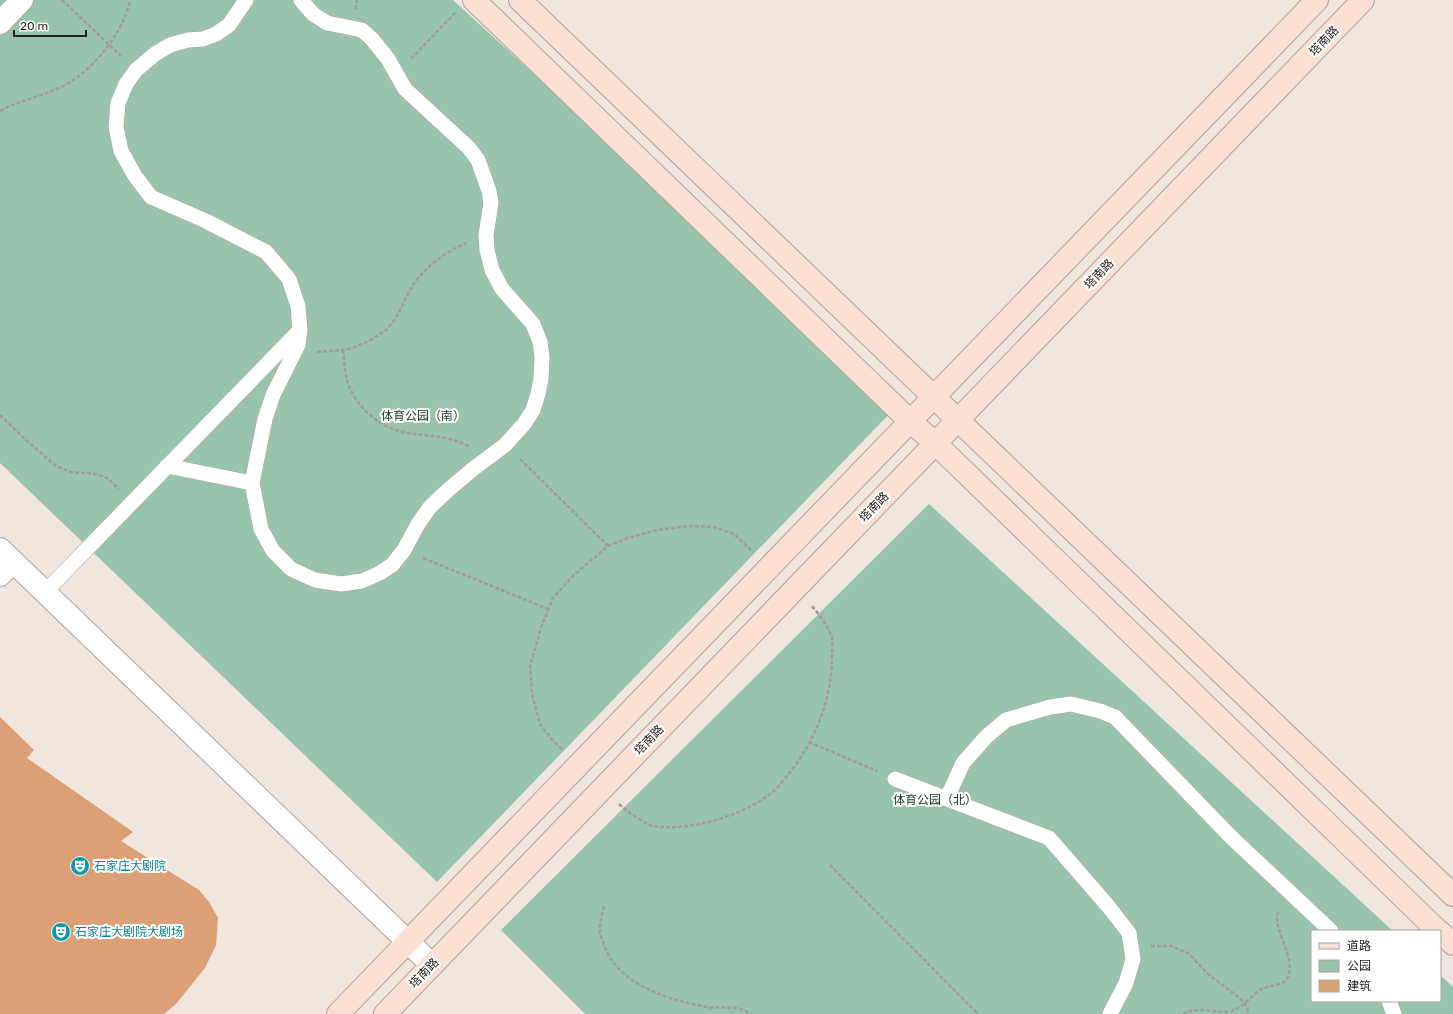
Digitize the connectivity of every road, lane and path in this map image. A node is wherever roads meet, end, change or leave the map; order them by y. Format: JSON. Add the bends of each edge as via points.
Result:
{"nodes":[{"id":1,"x":22,"y":0,"type":"edge"},
{"id":2,"x":62,"y":0,"type":"edge"},
{"id":3,"x":131,"y":0,"type":"edge"},
{"id":4,"x":246,"y":0,"type":"edge"},
{"id":5,"x":301,"y":0,"type":"edge"},
{"id":6,"x":520,"y":0,"type":"edge"},
{"id":7,"x":1317,"y":0,"type":"edge"},
{"id":8,"x":1363,"y":0,"type":"edge"},
{"id":9,"x":466,"y":5,"type":"edge"},
{"id":10,"x":0,"y":23,"type":"edge"},
{"id":11,"x":109,"y":45,"type":"junction"},
{"id":12,"x":411,"y":59,"type":"dead end"},
{"id":13,"x":136,"y":70,"type":"junction"},
{"id":14,"x":0,"y":111,"type":"edge"},
{"id":15,"x":486,"y":235,"type":"junction"},
{"id":16,"x":300,"y":330,"type":"junction"},
{"id":17,"x":298,"y":345,"type":"junction"},
{"id":18,"x":343,"y":350,"type":"junction"},
{"id":19,"x":933,"y":397,"type":"junction"},
{"id":20,"x":0,"y":415,"type":"edge"},
{"id":21,"x":958,"y":420,"type":"junction"},
{"id":22,"x":910,"y":421,"type":"junction"},
{"id":23,"x":935,"y":444,"type":"junction"},
{"id":24,"x":505,"y":445,"type":"junction"},
{"id":25,"x":484,"y":460,"type":"junction"},
{"id":26,"x":166,"y":466,"type":"junction"},
{"id":27,"x":252,"y":484,"type":"junction"},
{"id":28,"x":132,"y":502,"type":"junction"},
{"id":29,"x":608,"y":546,"type":"junction"},
{"id":30,"x":404,"y":550,"type":"junction"},
{"id":31,"x":4,"y":562,"type":"edge"},
{"id":32,"x":769,"y":568,"type":"junction"},
{"id":33,"x":795,"y":589,"type":"junction"},
{"id":34,"x":45,"y":592,"type":"junction"},
{"id":35,"x":548,"y":609,"type":"junction"},
{"id":36,"x":809,"y":742,"type":"junction"},
{"id":37,"x":578,"y":765,"type":"junction"},
{"id":38,"x":896,"y":779,"type":"joint"},
{"id":39,"x":603,"y":789,"type":"junction"},
{"id":40,"x":947,"y":798,"type":"junction"},
{"id":41,"x":830,"y":865,"type":"dead end"},
{"id":42,"x":1292,"y":894,"type":"junction"},
{"id":43,"x":1453,"y":895,"type":"edge"},
{"id":44,"x":604,"y":906,"type":"dead end"},
{"id":45,"x":1330,"y":930,"type":"edge"},
{"id":46,"x":1437,"y":930,"type":"edge"},
{"id":47,"x":1441,"y":934,"type":"edge"},
{"id":48,"x":408,"y":942,"type":"junction"},
{"id":49,"x":1453,"y":944,"type":"edge"},
{"id":50,"x":1131,"y":947,"type":"junction"},
{"id":51,"x":432,"y":965,"type":"junction"},
{"id":52,"x":1389,"y":1002,"type":"edge"},
{"id":53,"x":1245,"y":1003,"type":"junction"},
{"id":54,"x":338,"y":1014,"type":"edge"},
{"id":55,"x":385,"y":1014,"type":"edge"},
{"id":56,"x":751,"y":1014,"type":"edge"},
{"id":57,"x":978,"y":1014,"type":"edge"},
{"id":58,"x":1110,"y":1014,"type":"edge"},
{"id":59,"x":1183,"y":1014,"type":"edge"},
{"id":60,"x":1250,"y":1014,"type":"edge"},
{"id":61,"x":1394,"y":1014,"type":"edge"}],
"edges":[{"from":1,"to":10,"type":"street"},
{"from":2,"to":11,"type":"path"},
{"from":3,"to":11,"type":"path"},
{"from":4,"to":13,"type":"street","via":[[229,25],[216,34],[170,45],[154,54]]},
{"from":5,"to":15,"type":"street","via":[[313,14],[327,23],[362,30],[388,59],[405,89],[469,148],[478,160],[489,191]]},
{"from":6,"to":19,"type":"main road"},
{"from":7,"to":19,"type":"main road"},
{"from":8,"to":21,"type":"main road","name":"塔南路"},
{"from":9,"to":12,"type":"path"},
{"from":9,"to":22,"type":"main road"},
{"from":11,"to":13,"type":"path"},
{"from":11,"to":14,"type":"path","via":[[80,74],[61,87]]},
{"from":13,"to":16,"type":"street","via":[[118,102],[116,127],[122,151],[135,176],[151,197],[266,252],[289,279],[298,306]]},
{"from":15,"to":18,"type":"path","via":[[452,249],[429,267],[410,290],[399,313],[384,331],[361,344]]},
{"from":15,"to":24,"type":"street","via":[[492,270],[502,289],[533,324],[540,342],[541,379],[533,410]]},
{"from":16,"to":17,"type":"street"},
{"from":16,"to":26,"type":"street"},
{"from":17,"to":18,"type":"path","via":[[317,352]]},
{"from":17,"to":27,"type":"street","via":[[272,395]]},
{"from":18,"to":25,"type":"path","via":[[348,384],[358,403],[372,417],[388,427],[407,433],[461,442],[470,446]]},
{"from":19,"to":21,"type":"main road"},
{"from":19,"to":22,"type":"main road"},
{"from":20,"to":28,"type":"path","via":[[56,466],[71,472],[96,474],[107,478]]},
{"from":21,"to":23,"type":"main road","name":"塔南路"},
{"from":21,"to":43,"type":"main road"},
{"from":22,"to":23,"type":"main road"},
{"from":22,"to":32,"type":"main road"},
{"from":23,"to":33,"type":"main road","name":"塔南路"},
{"from":23,"to":46,"type":"main road"},
{"from":24,"to":25,"type":"street"},
{"from":24,"to":29,"type":"path"},
{"from":25,"to":30,"type":"street","via":[[430,508]]},
{"from":26,"to":27,"type":"street"},
{"from":26,"to":28,"type":"street"},
{"from":27,"to":30,"type":"street","via":[[261,529],[273,551],[291,569],[315,580],[341,584],[362,581],[392,565]]},
{"from":28,"to":34,"type":"street"},
{"from":29,"to":32,"type":"path","via":[[657,530],[689,526],[714,528],[734,534]]},
{"from":29,"to":35,"type":"path","via":[[574,575],[553,598]]},
{"from":30,"to":35,"type":"path"},
{"from":31,"to":34,"type":"street"},
{"from":32,"to":37,"type":"main road"},
{"from":33,"to":36,"type":"path","via":[[819,613],[832,638],[830,684],[824,711]]},
{"from":33,"to":39,"type":"main road","name":"塔南路"},
{"from":34,"to":48,"type":"street"},
{"from":35,"to":37,"type":"path","via":[[530,666],[532,694],[540,724],[553,741]]},
{"from":36,"to":38,"type":"path"},
{"from":36,"to":39,"type":"path","via":[[796,764],[776,789],[751,807],[714,821],[678,826],[651,826],[624,809]]},
{"from":37,"to":48,"type":"main road"},
{"from":38,"to":40,"type":"street"},
{"from":39,"to":51,"type":"main road","name":"塔南路"},
{"from":40,"to":42,"type":"street","via":[[963,763],[986,737],[1006,720],[1050,706],[1071,704],[1100,711],[1115,717],[1231,837]]},
{"from":40,"to":50,"type":"street","via":[[1049,838],[1108,906],[1128,933]]},
{"from":41,"to":57,"type":"path"},
{"from":42,"to":45,"type":"street"},
{"from":42,"to":53,"type":"path","via":[[1276,914],[1291,967],[1287,979],[1279,986],[1263,988]]},
{"from":44,"to":56,"type":"path","via":[[600,934],[607,952],[620,970],[649,989],[676,1000],[710,1007],[739,1008]]},
{"from":47,"to":49,"type":"main road"},
{"from":48,"to":51,"type":"street"},
{"from":48,"to":54,"type":"main road"},
{"from":50,"to":53,"type":"path","via":[[1171,946],[1188,953],[1210,976]]},
{"from":50,"to":58,"type":"street","via":[[1133,960],[1126,983]]},
{"from":51,"to":55,"type":"main road","name":"塔南路"},
{"from":52,"to":61,"type":"street"},
{"from":53,"to":59,"type":"path","via":[[1231,1011],[1196,1010]]},
{"from":53,"to":60,"type":"path"}]}
